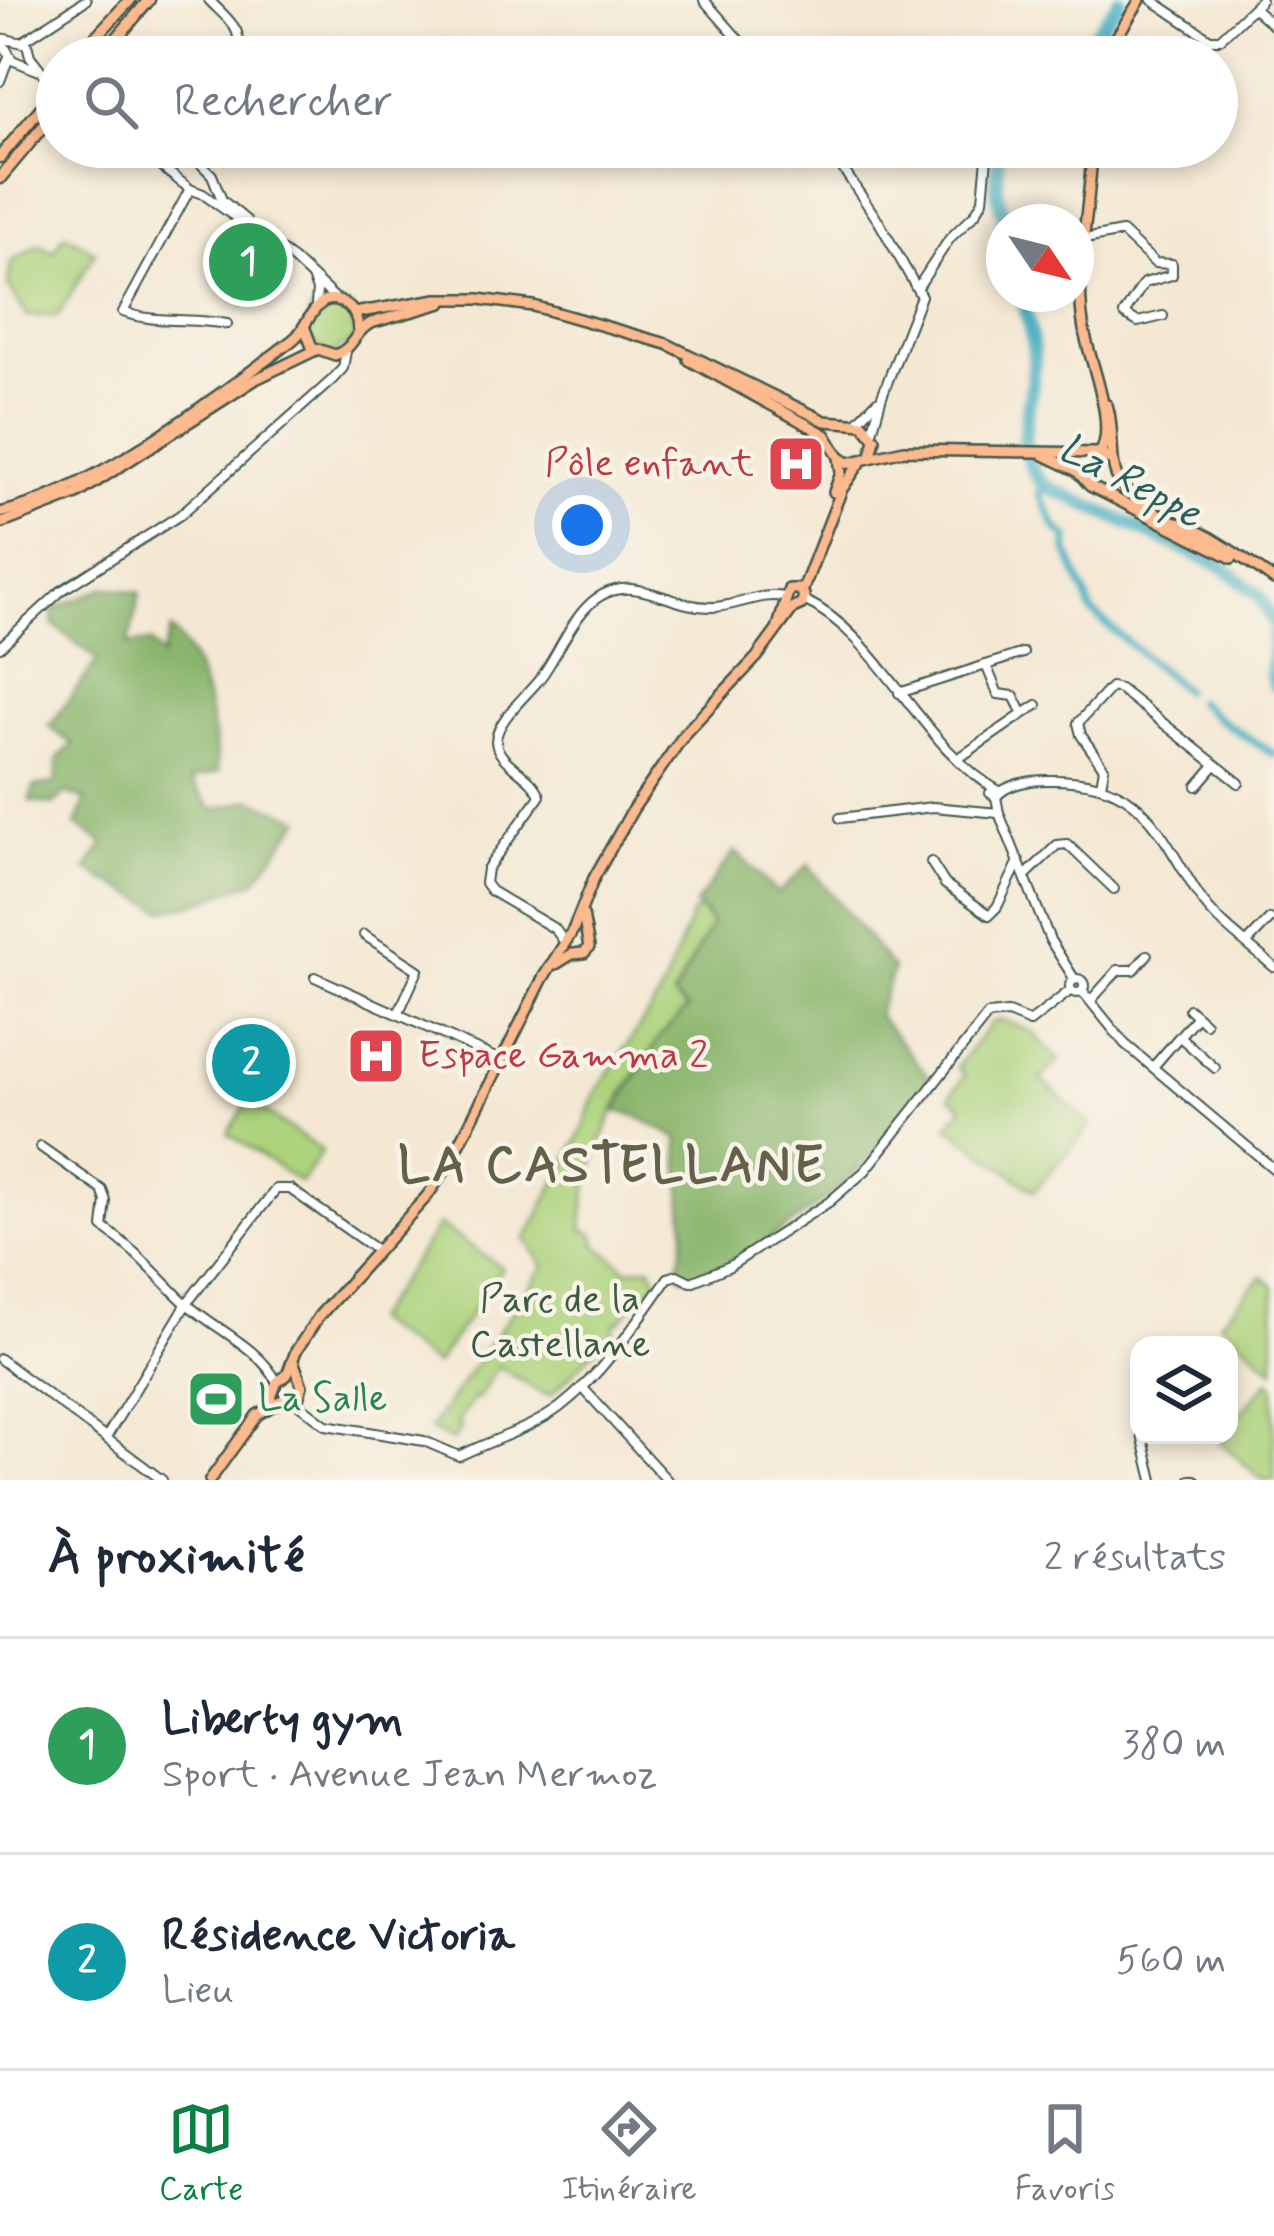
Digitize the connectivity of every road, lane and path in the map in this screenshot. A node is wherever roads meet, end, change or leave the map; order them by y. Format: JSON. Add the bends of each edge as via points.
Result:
{"nodes":[{"id":1,"x":86,"y":0,"type":"edge"},
{"id":2,"x":131,"y":0,"type":"edge"},
{"id":3,"x":149,"y":0,"type":"edge"},
{"id":4,"x":209,"y":0,"type":"edge"},
{"id":5,"x":704,"y":0,"type":"edge"},
{"id":6,"x":1140,"y":0,"type":"edge"},
{"id":7,"x":1151,"y":0,"type":"edge"},
{"id":8,"x":1262,"y":0,"type":"edge"},
{"id":9,"x":1254,"y":8,"type":"junction"},
{"id":10,"x":1274,"y":26,"type":"edge"},
{"id":11,"x":99,"y":36,"type":"edge"},
{"id":12,"x":119,"y":36,"type":"edge"},
{"id":13,"x":240,"y":36,"type":"edge"},
{"id":14,"x":736,"y":36,"type":"edge"},
{"id":15,"x":1117,"y":36,"type":"edge"},
{"id":16,"x":1205,"y":36,"type":"edge"},
{"id":17,"x":1223,"y":36,"type":"edge"},
{"id":18,"x":0,"y":38,"type":"edge"},
{"id":19,"x":19,"y":53,"type":"junction"},
{"id":20,"x":36,"y":67,"type":"edge"},
{"id":21,"x":0,"y":82,"type":"edge"},
{"id":22,"x":36,"y":107,"type":"edge"},
{"id":23,"x":36,"y":112,"type":"edge"},
{"id":24,"x":36,"y":135,"type":"edge"},
{"id":25,"x":0,"y":146,"type":"edge"},
{"id":26,"x":0,"y":157,"type":"edge"},
{"id":27,"x":166,"y":168,"type":"edge"},
{"id":28,"x":178,"y":168,"type":"edge"},
{"id":29,"x":204,"y":168,"type":"edge"},
{"id":30,"x":841,"y":168,"type":"edge"},
{"id":31,"x":986,"y":168,"type":"edge"},
{"id":32,"x":1090,"y":168,"type":"edge"},
{"id":33,"x":175,"y":176,"type":"junction"},
{"id":34,"x":1,"y":177,"type":"edge"},
{"id":35,"x":212,"y":184,"type":"junction"},
{"id":36,"x":190,"y":189,"type":"junction"},
{"id":37,"x":203,"y":194,"type":"junction"},
{"id":38,"x":1088,"y":204,"type":"edge"},
{"id":39,"x":1094,"y":237,"type":"edge"},
{"id":40,"x":269,"y":241,"type":"junction"},
{"id":41,"x":307,"y":271,"type":"junction"},
{"id":42,"x":919,"y":290,"type":"junction"},
{"id":43,"x":453,"y":300,"type":"junction"},
{"id":44,"x":338,"y":302,"type":"junction"},
{"id":45,"x":316,"y":306,"type":"junction"},
{"id":46,"x":1084,"y":312,"type":"edge"},
{"id":47,"x":354,"y":313,"type":"junction"},
{"id":48,"x":1163,"y":316,"type":"dead end"},
{"id":49,"x":227,"y":324,"type":"dead end"},
{"id":50,"x":304,"y":326,"type":"junction"},
{"id":51,"x":358,"y":334,"type":"junction"},
{"id":52,"x":646,"y":338,"type":"junction"},
{"id":53,"x":316,"y":350,"type":"junction"},
{"id":54,"x":346,"y":351,"type":"junction"},
{"id":55,"x":329,"y":355,"type":"junction"},
{"id":56,"x":1093,"y":364,"type":"junction"},
{"id":57,"x":336,"y":375,"type":"junction"},
{"id":58,"x":882,"y":395,"type":"junction"},
{"id":59,"x":851,"y":423,"type":"junction"},
{"id":60,"x":874,"y":436,"type":"junction"},
{"id":61,"x":833,"y":442,"type":"junction"},
{"id":62,"x":904,"y":450,"type":"junction"},
{"id":63,"x":1039,"y":453,"type":"junction"},
{"id":64,"x":872,"y":455,"type":"junction"},
{"id":65,"x":1094,"y":455,"type":"junction"},
{"id":66,"x":839,"y":457,"type":"junction"},
{"id":67,"x":860,"y":464,"type":"junction"},
{"id":68,"x":1113,"y":467,"type":"junction"},
{"id":69,"x":1081,"y":474,"type":"junction"},
{"id":70,"x":1099,"y":487,"type":"junction"},
{"id":71,"x":0,"y":513,"type":"edge"},
{"id":72,"x":0,"y":524,"type":"edge"},
{"id":73,"x":1270,"y":577,"type":"edge"},
{"id":74,"x":793,"y":598,"type":"junction"},
{"id":75,"x":0,"y":647,"type":"edge"},
{"id":76,"x":1023,"y":653,"type":"dead end"},
{"id":77,"x":986,"y":665,"type":"junction"},
{"id":78,"x":899,"y":693,"type":"junction"},
{"id":79,"x":1037,"y":705,"type":"dead end"},
{"id":80,"x":1022,"y":714,"type":"junction"},
{"id":81,"x":959,"y":758,"type":"junction"},
{"id":82,"x":1215,"y":764,"type":"junction"},
{"id":83,"x":1239,"y":783,"type":"dead end"},
{"id":84,"x":1101,"y":785,"type":"junction"},
{"id":85,"x":1196,"y":786,"type":"dead end"},
{"id":86,"x":995,"y":792,"type":"junction"},
{"id":87,"x":999,"y":813,"type":"junction"},
{"id":88,"x":840,"y":818,"type":"dead end"},
{"id":89,"x":1019,"y":860,"type":"junction"},
{"id":90,"x":931,"y":862,"type":"dead end"},
{"id":91,"x":1025,"y":875,"type":"junction"},
{"id":92,"x":1114,"y":889,"type":"dead end"},
{"id":93,"x":583,"y":909,"type":"junction"},
{"id":94,"x":1270,"y":919,"type":"dead end"},
{"id":95,"x":587,"y":934,"type":"junction"},
{"id":96,"x":364,"y":935,"type":"dead end"},
{"id":97,"x":569,"y":940,"type":"junction"},
{"id":98,"x":1247,"y":944,"type":"junction"},
{"id":99,"x":1147,"y":955,"type":"dead end"},
{"id":100,"x":1274,"y":967,"type":"edge"},
{"id":101,"x":315,"y":977,"type":"dead end"},
{"id":102,"x":1077,"y":991,"type":"junction"},
{"id":103,"x":1092,"y":999,"type":"junction"},
{"id":104,"x":398,"y":1015,"type":"junction"},
{"id":105,"x":1197,"y":1016,"type":"dead end"},
{"id":106,"x":1180,"y":1036,"type":"junction"},
{"id":107,"x":502,"y":1061,"type":"junction"},
{"id":108,"x":1154,"y":1067,"type":"junction"},
{"id":109,"x":1215,"y":1068,"type":"dead end"},
{"id":110,"x":41,"y":1147,"type":"dead end"},
{"id":111,"x":1274,"y":1169,"type":"edge"},
{"id":112,"x":378,"y":1251,"type":"junction"},
{"id":113,"x":187,"y":1303,"type":"junction"},
{"id":114,"x":3,"y":1364,"type":"edge"},
{"id":115,"x":286,"y":1385,"type":"junction"},
{"id":116,"x":582,"y":1387,"type":"junction"},
{"id":117,"x":106,"y":1438,"type":"junction"},
{"id":118,"x":1144,"y":1444,"type":"edge"},
{"id":119,"x":162,"y":1480,"type":"edge"},
{"id":120,"x":210,"y":1480,"type":"edge"},
{"id":121,"x":667,"y":1480,"type":"edge"},
{"id":122,"x":1154,"y":1480,"type":"edge"}],
"edges":[{"from":1,"to":19,"type":"street"},
{"from":2,"to":11,"type":"highway"},
{"from":3,"to":12,"type":"highway"},
{"from":4,"to":13,"type":"street"},
{"from":5,"to":14,"type":"street"},
{"from":6,"to":15,"type":"main road"},
{"from":7,"to":16,"type":"street"},
{"from":8,"to":9,"type":"street"},
{"from":9,"to":10,"type":"street"},
{"from":9,"to":17,"type":"street"},
{"from":18,"to":19,"type":"street"},
{"from":19,"to":20,"type":"street","bridge":true},
{"from":19,"to":21,"type":"street"},
{"from":22,"to":25,"type":"highway"},
{"from":23,"to":26,"type":"highway"},
{"from":24,"to":34,"type":"highway"},
{"from":27,"to":33,"type":"street"},
{"from":28,"to":33,"type":"street"},
{"from":29,"to":35,"type":"street"},
{"from":30,"to":42,"type":"street"},
{"from":31,"to":42,"type":"street","via":[[975,214]]},
{"from":32,"to":38,"type":"main road"},
{"from":33,"to":36,"type":"street"},
{"from":35,"to":37,"type":"street"},
{"from":35,"to":40,"type":"street"},
{"from":36,"to":37,"type":"street"},
{"from":36,"to":49,"type":"street","via":[[122,312]]},
{"from":37,"to":40,"type":"street"},
{"from":39,"to":48,"type":"street","via":[[1122,232],[1155,263],[1172,265],[1172,275],[1144,283],[1124,314],[1138,322]]},
{"from":40,"to":41,"type":"street"},
{"from":41,"to":44,"type":"street"},
{"from":41,"to":45,"type":"street"},
{"from":42,"to":58,"type":"street"},
{"from":43,"to":47,"type":"main road"},
{"from":43,"to":51,"type":"main road","via":[[370,323]]},
{"from":43,"to":52,"type":"main road","via":[[533,306]]},
{"from":44,"to":45,"type":"main road"},
{"from":44,"to":47,"type":"main road"},
{"from":45,"to":50,"type":"main road"},
{"from":46,"to":56,"type":"main road"},
{"from":47,"to":51,"type":"main road"},
{"from":50,"to":53,"type":"main road"},
{"from":50,"to":71,"type":"main road","via":[[96,474]]},
{"from":51,"to":54,"type":"main road"},
{"from":52,"to":59,"type":"main road","via":[[812,416]]},
{"from":52,"to":61,"type":"main road"},
{"from":53,"to":55,"type":"main road"},
{"from":53,"to":72,"type":"main road","via":[[256,379],[77,494]]},
{"from":54,"to":55,"type":"main road"},
{"from":54,"to":57,"type":"street"},
{"from":55,"to":57,"type":"street"},
{"from":56,"to":65,"type":"main road","via":[[1108,436]]},
{"from":56,"to":68,"type":"main road","via":[[1111,417]]},
{"from":57,"to":75,"type":"street","via":[[181,514],[61,591]]},
{"from":58,"to":59,"type":"street"},
{"from":58,"to":60,"type":"street"},
{"from":59,"to":60,"type":"main road"},
{"from":59,"to":61,"type":"main road"},
{"from":60,"to":62,"type":"main road"},
{"from":60,"to":64,"type":"main road"},
{"from":61,"to":66,"type":"main road"},
{"from":62,"to":63,"type":"main road"},
{"from":62,"to":64,"type":"main road"},
{"from":63,"to":65,"type":"main road"},
{"from":63,"to":69,"type":"main road"},
{"from":64,"to":67,"type":"main road"},
{"from":65,"to":68,"type":"main road"},
{"from":65,"to":69,"type":"main road"},
{"from":66,"to":67,"type":"main road"},
{"from":66,"to":74,"type":"main road","via":[[838,481]]},
{"from":67,"to":74,"type":"main road"},
{"from":68,"to":70,"type":"main road"},
{"from":68,"to":73,"type":"main road","via":[[1140,502]]},
{"from":69,"to":70,"type":"main road"},
{"from":70,"to":73,"type":"main road"},
{"from":74,"to":78,"type":"street","via":[[867,651]]},
{"from":74,"to":93,"type":"main road","via":[[762,652],[666,760],[606,854]]},
{"from":74,"to":97,"type":"street","via":[[716,608],[612,592],[578,616],[497,731],[500,754],[536,784],[539,802],[485,883]]},
{"from":76,"to":77,"type":"street"},
{"from":77,"to":78,"type":"street"},
{"from":77,"to":80,"type":"street","via":[[998,694],[1015,696]]},
{"from":78,"to":81,"type":"street"},
{"from":79,"to":80,"type":"street"},
{"from":80,"to":81,"type":"street"},
{"from":81,"to":86,"type":"street"},
{"from":82,"to":83,"type":"street"},
{"from":82,"to":84,"type":"street","via":[[1112,687],[1078,723],[1104,768]]},
{"from":82,"to":85,"type":"street"},
{"from":84,"to":86,"type":"street","via":[[1042,780]]},
{"from":84,"to":98,"type":"street","via":[[1162,830],[1199,895]]},
{"from":86,"to":87,"type":"street"},
{"from":87,"to":88,"type":"street","via":[[933,807]]},
{"from":87,"to":89,"type":"street"},
{"from":89,"to":90,"type":"street","via":[[989,915],[945,884]]},
{"from":89,"to":91,"type":"street"},
{"from":91,"to":92,"type":"street","via":[[1067,844]]},
{"from":91,"to":102,"type":"street","via":[[1051,940],[1082,982]]},
{"from":93,"to":95,"type":"main road"},
{"from":93,"to":97,"type":"main road"},
{"from":94,"to":98,"type":"street"},
{"from":95,"to":97,"type":"main road"},
{"from":95,"to":97,"type":"main road","via":[[587,950]]},
{"from":96,"to":104,"type":"street","via":[[418,970]]},
{"from":97,"to":107,"type":"main road"},
{"from":98,"to":100,"type":"street"},
{"from":99,"to":103,"type":"street","via":[[1134,970],[1118,970]]},
{"from":101,"to":104,"type":"street"},
{"from":102,"to":103,"type":"street"},
{"from":102,"to":116,"type":"street","via":[[1030,1022],[988,1015],[865,1171],[730,1266],[691,1282],[668,1278]]},
{"from":103,"to":108,"type":"street","via":[[1117,1036]]},
{"from":104,"to":107,"type":"street"},
{"from":105,"to":106,"type":"street"},
{"from":106,"to":108,"type":"street"},
{"from":106,"to":109,"type":"street"},
{"from":107,"to":112,"type":"main road","via":[[439,1181]]},
{"from":108,"to":111,"type":"street"},
{"from":110,"to":113,"type":"street","via":[[102,1190],[104,1227]]},
{"from":112,"to":113,"type":"street","via":[[284,1186]]},
{"from":112,"to":115,"type":"main road","via":[[319,1316]]},
{"from":113,"to":115,"type":"street"},
{"from":113,"to":117,"type":"street"},
{"from":114,"to":117,"type":"street"},
{"from":115,"to":116,"type":"street","via":[[326,1425],[424,1441],[459,1456],[559,1408]]},
{"from":115,"to":120,"type":"main road"},
{"from":116,"to":121,"type":"street"},
{"from":117,"to":119,"type":"street"},
{"from":118,"to":122,"type":"street"}]}
